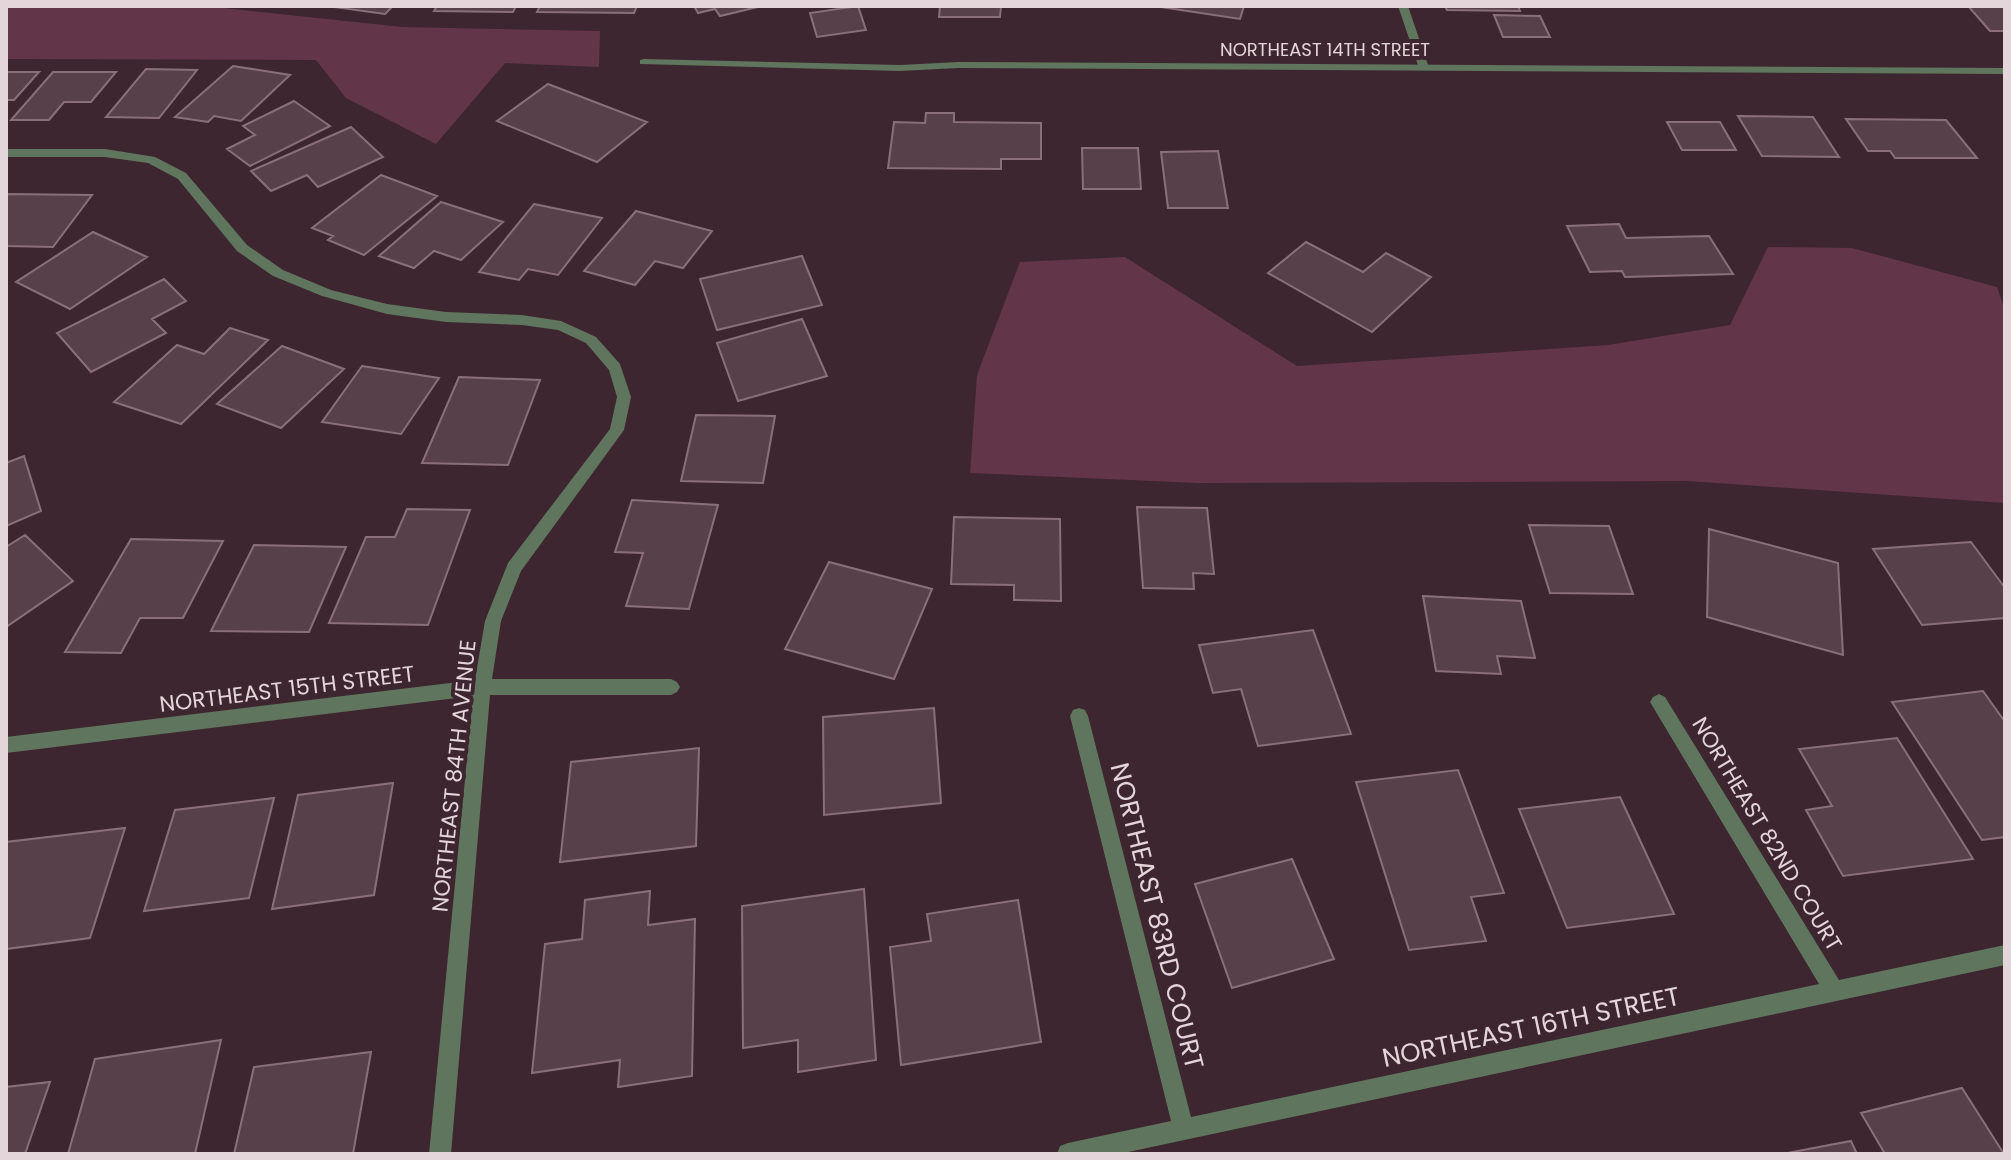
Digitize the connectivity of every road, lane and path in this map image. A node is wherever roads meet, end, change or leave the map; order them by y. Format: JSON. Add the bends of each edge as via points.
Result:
{"nodes":[{"id":1,"x":1403,"y":6,"type":"edge"},
{"id":2,"x":644,"y":62,"type":"dead end"},
{"id":3,"x":1424,"y":68,"type":"junction"},
{"id":4,"x":2005,"y":71,"type":"edge"},
{"id":5,"x":6,"y":153,"type":"edge"},
{"id":6,"x":482,"y":687,"type":"junction"},
{"id":7,"x":671,"y":687,"type":"dead end"},
{"id":8,"x":1659,"y":702,"type":"dead end"},
{"id":9,"x":1079,"y":716,"type":"dead end"},
{"id":10,"x":6,"y":745,"type":"edge"},
{"id":11,"x":2005,"y":955,"type":"edge"},
{"id":12,"x":1834,"y":990,"type":"junction"},
{"id":13,"x":1184,"y":1130,"type":"junction"},
{"id":14,"x":440,"y":1154,"type":"edge"},
{"id":15,"x":1068,"y":1154,"type":"edge"}],
"edges":[{"from":1,"to":3,"type":"street"},
{"from":2,"to":3,"type":"street","name":"NORTHEAST 14TH STREET","via":[[900,68]]},
{"from":3,"to":4,"type":"street","name":"NORTHEAST 14TH STREET"},
{"from":5,"to":6,"type":"street","name":"NORTHEAST 84TH AVENUE","via":[[105,153],[151,160],[182,176],[242,248],[278,273],[327,293],[402,311],[561,326],[591,340],[615,368],[624,397],[617,430],[514,568],[493,621]]},
{"from":6,"to":7,"type":"street","name":"NORTHEAST 15TH STREET"},
{"from":6,"to":10,"type":"street","name":"NORTHEAST 15TH STREET"},
{"from":6,"to":14,"type":"street","name":"NORTHEAST 84TH AVENUE"},
{"from":8,"to":12,"type":"street","name":"NORTHEAST 82ND COURT"},
{"from":9,"to":13,"type":"street","name":"NORTHEAST 83RD COURT"},
{"from":11,"to":12,"type":"street","name":"NORTHEAST 16TH STREET"},
{"from":12,"to":13,"type":"street","name":"NORTHEAST 16TH STREET"},
{"from":13,"to":15,"type":"street","name":"NORTHEAST 16TH STREET"}]}
